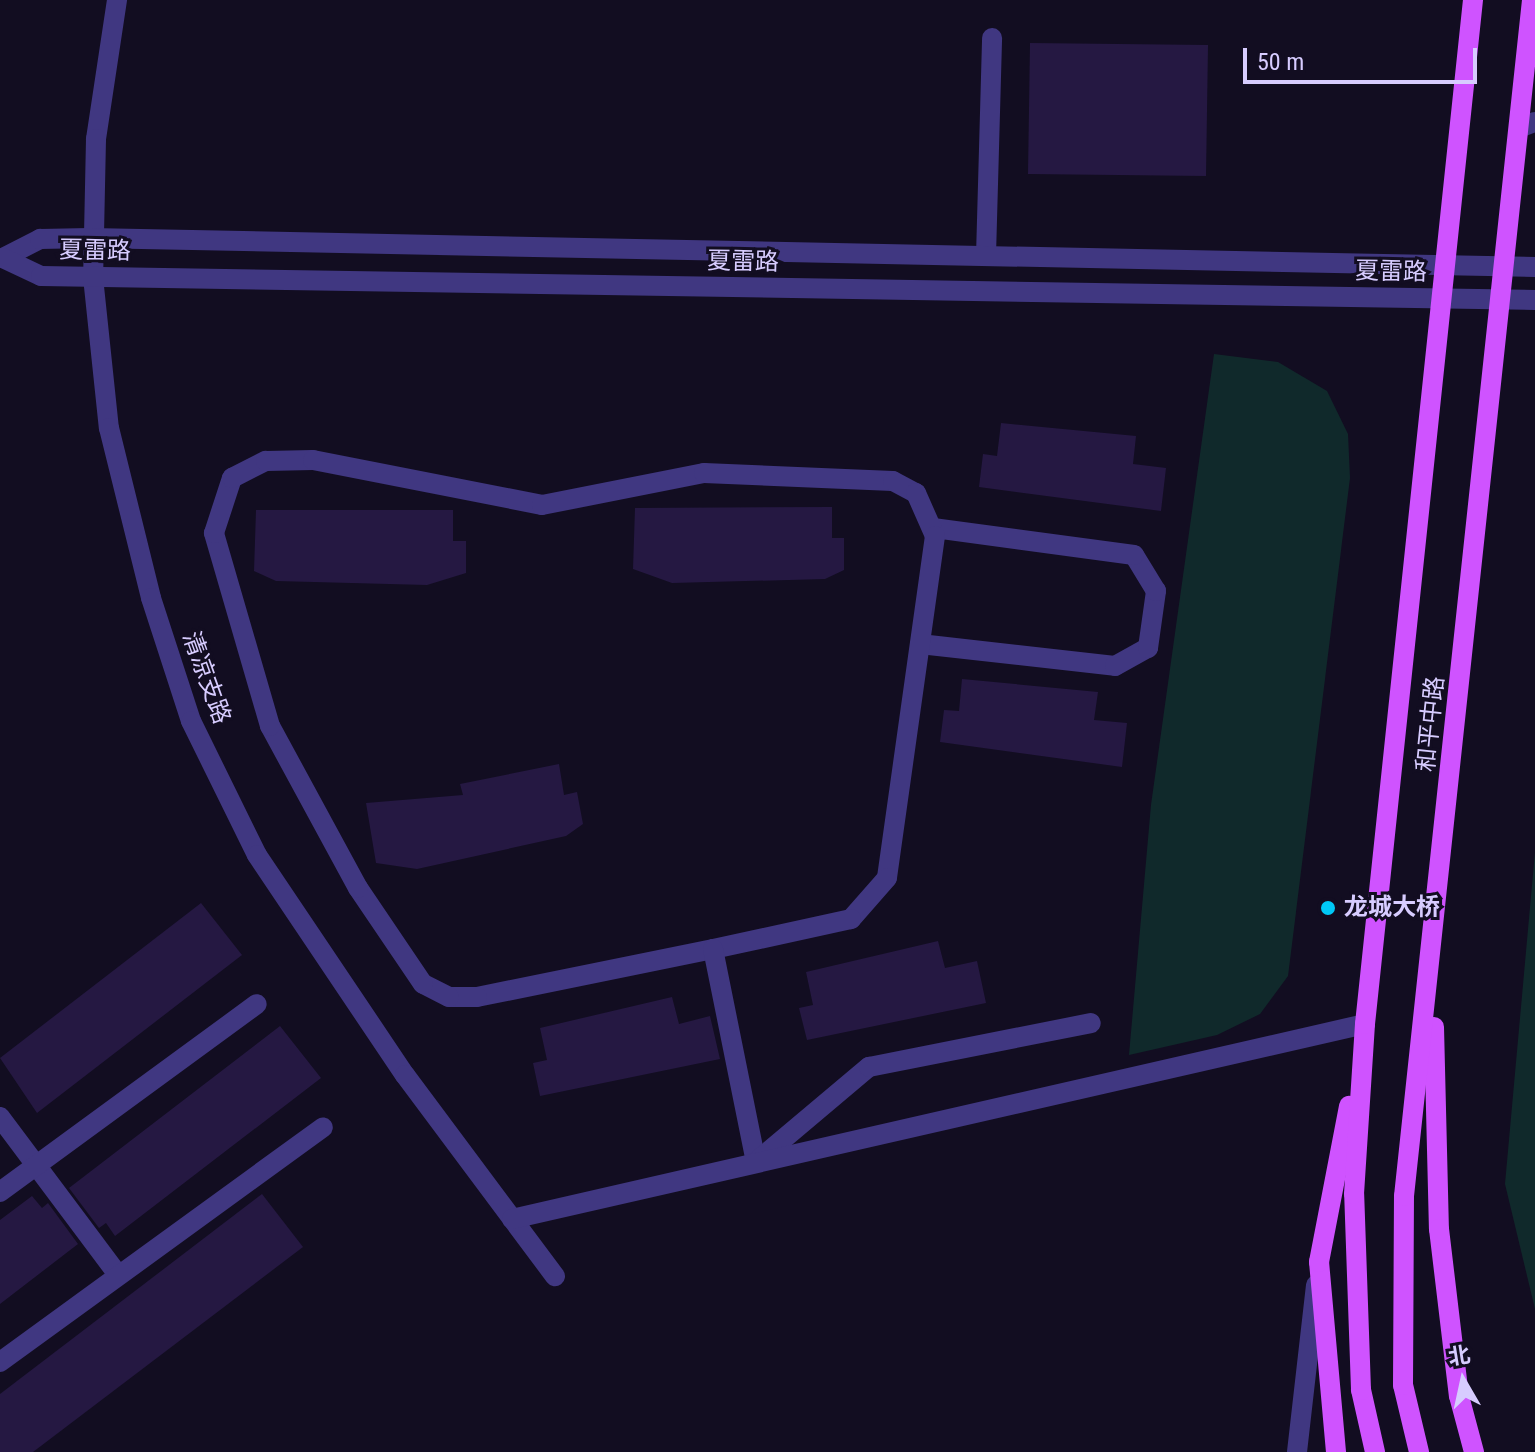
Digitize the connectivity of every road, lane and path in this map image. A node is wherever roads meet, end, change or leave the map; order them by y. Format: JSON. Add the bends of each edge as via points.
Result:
{"nodes":[{"id":1,"x":117,"y":0,"type":"edge"},
{"id":2,"x":1473,"y":0,"type":"edge"},
{"id":3,"x":1532,"y":0,"type":"edge"},
{"id":4,"x":992,"y":38,"type":"dead end"},
{"id":5,"x":1527,"y":125,"type":"edge"},
{"id":6,"x":90,"y":238,"type":"junction"},
{"id":7,"x":986,"y":256,"type":"junction"},
{"id":8,"x":20,"y":266,"type":"junction"},
{"id":9,"x":1446,"y":266,"type":"junction"},
{"id":10,"x":1506,"y":266,"type":"junction"},
{"id":11,"x":1535,"y":267,"type":"edge"},
{"id":12,"x":93,"y":277,"type":"junction"},
{"id":13,"x":0,"y":278,"type":"edge"},
{"id":14,"x":1441,"y":299,"type":"junction"},
{"id":15,"x":1502,"y":300,"type":"junction"},
{"id":16,"x":1535,"y":300,"type":"edge"},
{"id":17,"x":933,"y":528,"type":"junction"},
{"id":18,"x":920,"y":644,"type":"junction"},
{"id":19,"x":713,"y":949,"type":"junction"},
{"id":20,"x":1432,"y":954,"type":"junction"},
{"id":21,"x":257,"y":1004,"type":"dead end"},
{"id":22,"x":1091,"y":1023,"type":"dead end"},
{"id":23,"x":1365,"y":1024,"type":"junction"},
{"id":24,"x":0,"y":1117,"type":"edge"},
{"id":25,"x":323,"y":1127,"type":"dead end"},
{"id":26,"x":756,"y":1162,"type":"junction"},
{"id":27,"x":36,"y":1165,"type":"junction"},
{"id":28,"x":0,"y":1192,"type":"edge"},
{"id":29,"x":512,"y":1219,"type":"junction"},
{"id":30,"x":1319,"y":1262,"type":"junction"},
{"id":31,"x":118,"y":1275,"type":"junction"},
{"id":32,"x":555,"y":1276,"type":"dead end"},
{"id":33,"x":0,"y":1362,"type":"edge"},
{"id":34,"x":1297,"y":1452,"type":"edge"},
{"id":35,"x":1336,"y":1452,"type":"edge"},
{"id":36,"x":1375,"y":1452,"type":"edge"},
{"id":37,"x":1419,"y":1452,"type":"edge"},
{"id":38,"x":1474,"y":1452,"type":"edge"}],
"edges":[{"from":1,"to":6,"type":"street","name":"清凉支路"},
{"from":2,"to":9,"type":"main road","name":"和平中路"},
{"from":3,"to":5,"type":"main road","name":"和平中路"},
{"from":4,"to":7,"type":"street"},
{"from":5,"to":10,"type":"main road","name":"和平中路"},
{"from":6,"to":7,"type":"street","name":"夏雷路"},
{"from":6,"to":8,"type":"street","name":"夏雷路","via":[[40,239],[3,258]]},
{"from":6,"to":12,"type":"street","name":"清凉支路"},
{"from":7,"to":9,"type":"street","name":"夏雷路"},
{"from":8,"to":12,"type":"street","name":"夏雷路","via":[[41,276]]},
{"from":8,"to":13,"type":"street"},
{"from":9,"to":10,"type":"street","name":"夏雷路"},
{"from":9,"to":14,"type":"main road","name":"和平中路"},
{"from":10,"to":11,"type":"street","name":"夏雷路"},
{"from":10,"to":15,"type":"main road","name":"和平中路"},
{"from":12,"to":14,"type":"street","name":"夏雷路"},
{"from":12,"to":29,"type":"street","name":"清凉支路","via":[[109,428],[151,598],[191,721],[257,855]]},
{"from":14,"to":15,"type":"street","name":"夏雷路"},
{"from":14,"to":23,"type":"main road","name":"和平中路"},
{"from":15,"to":16,"type":"street","name":"夏雷路"},
{"from":15,"to":20,"type":"main road","name":"和平中路"},
{"from":17,"to":18,"type":"street"},
{"from":17,"to":18,"type":"street","via":[[1134,555],[1156,591],[1148,648],[1115,666]]},
{"from":17,"to":19,"type":"street","via":[[916,493],[893,481],[704,473],[542,505],[313,460],[266,461],[246,466],[219,501],[214,533],[270,726],[358,888],[423,984],[449,997],[477,997]]},
{"from":18,"to":19,"type":"street","via":[[887,878],[873,902],[851,919]]},
{"from":19,"to":26,"type":"street"},
{"from":20,"to":37,"type":"main road","name":"和平中路","via":[[1404,1196],[1403,1385]]},
{"from":20,"to":38,"type":"main road","via":[[1439,1229],[1459,1396]]},
{"from":21,"to":27,"type":"street"},
{"from":22,"to":26,"type":"street","via":[[869,1067]]},
{"from":23,"to":26,"type":"street"},
{"from":23,"to":30,"type":"main road"},
{"from":23,"to":36,"type":"main road","name":"和平中路","via":[[1354,1194],[1361,1390]]},
{"from":24,"to":27,"type":"street"},
{"from":25,"to":31,"type":"street"},
{"from":26,"to":29,"type":"street"},
{"from":27,"to":28,"type":"street"},
{"from":27,"to":31,"type":"street"},
{"from":29,"to":32,"type":"street","name":"清凉支路"},
{"from":30,"to":34,"type":"street"},
{"from":30,"to":35,"type":"main road"},
{"from":31,"to":33,"type":"street"}]}
